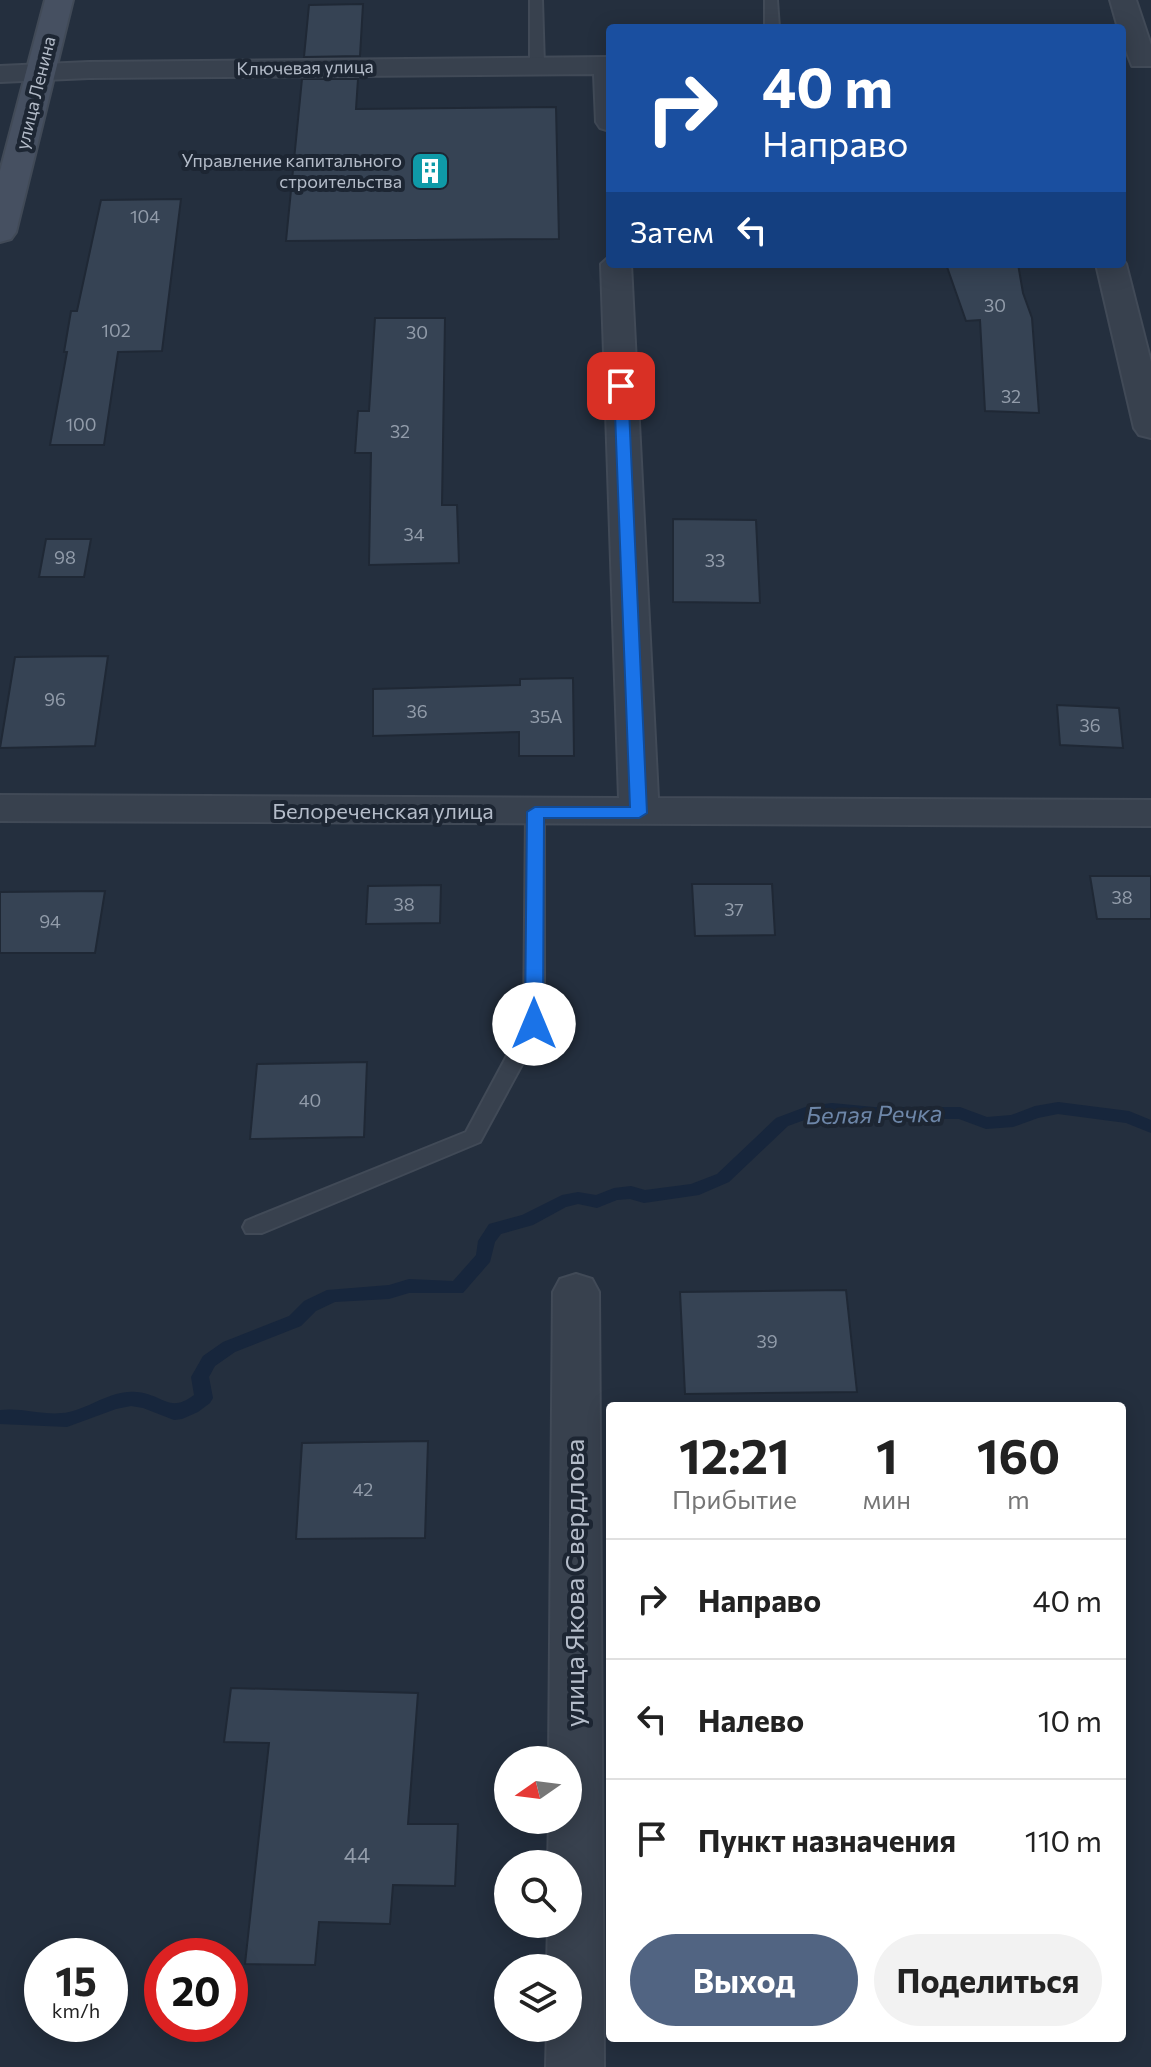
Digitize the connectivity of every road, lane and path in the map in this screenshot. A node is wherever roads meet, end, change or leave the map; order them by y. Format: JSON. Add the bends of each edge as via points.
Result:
{"nodes":[{"id":1,"x":59,"y":0,"type":"edge"},
{"id":2,"x":536,"y":0,"type":"edge"},
{"id":3,"x":771,"y":0,"type":"edge"},
{"id":4,"x":1123,"y":0,"type":"edge"},
{"id":5,"x":772,"y":24,"type":"edge"},
{"id":6,"x":1138,"y":60,"type":"edge"},
{"id":7,"x":606,"y":65,"type":"edge"},
{"id":8,"x":537,"y":66,"type":"junction"},
{"id":9,"x":42,"y":72,"type":"junction"},
{"id":10,"x":0,"y":74,"type":"edge"},
{"id":11,"x":0,"y":232,"type":"edge"},
{"id":12,"x":616,"y":268,"type":"edge"},
{"id":13,"x":1112,"y":268,"type":"edge"},
{"id":14,"x":1151,"y":428,"type":"edge"},
{"id":15,"x":0,"y":808,"type":"edge"},
{"id":16,"x":535,"y":812,"type":"junction"},
{"id":17,"x":639,"y":813,"type":"junction"},
{"id":18,"x":1151,"y":813,"type":"edge"},
{"id":19,"x":254,"y":1227,"type":"dead end"},
{"id":20,"x":576,"y":1292,"type":"dead end"},
{"id":21,"x":575,"y":2067,"type":"edge"}],
"edges":[{"from":1,"to":9,"type":"main road","name":"улица Ленина"},
{"from":2,"to":8,"type":"lane"},
{"from":3,"to":5,"type":"lane"},
{"from":4,"to":6,"type":"street"},
{"from":7,"to":8,"type":"street","name":"Ключевая улица"},
{"from":8,"to":9,"type":"street","name":"Ключевая улица"},
{"from":9,"to":10,"type":"street","name":"Ключевая улица"},
{"from":9,"to":11,"type":"main road","name":"улица Ленина"},
{"from":12,"to":17,"type":"street"},
{"from":13,"to":14,"type":"street"},
{"from":15,"to":16,"type":"street","name":"Белореченская улица"},
{"from":16,"to":17,"type":"street","name":"Белореченская улица"},
{"from":16,"to":19,"type":"lane","via":[[534,1024],[473,1137]]},
{"from":17,"to":18,"type":"street","name":"Белореченская улица"},
{"from":20,"to":21,"type":"street","name":"улица Якова Свердлова"}]}
